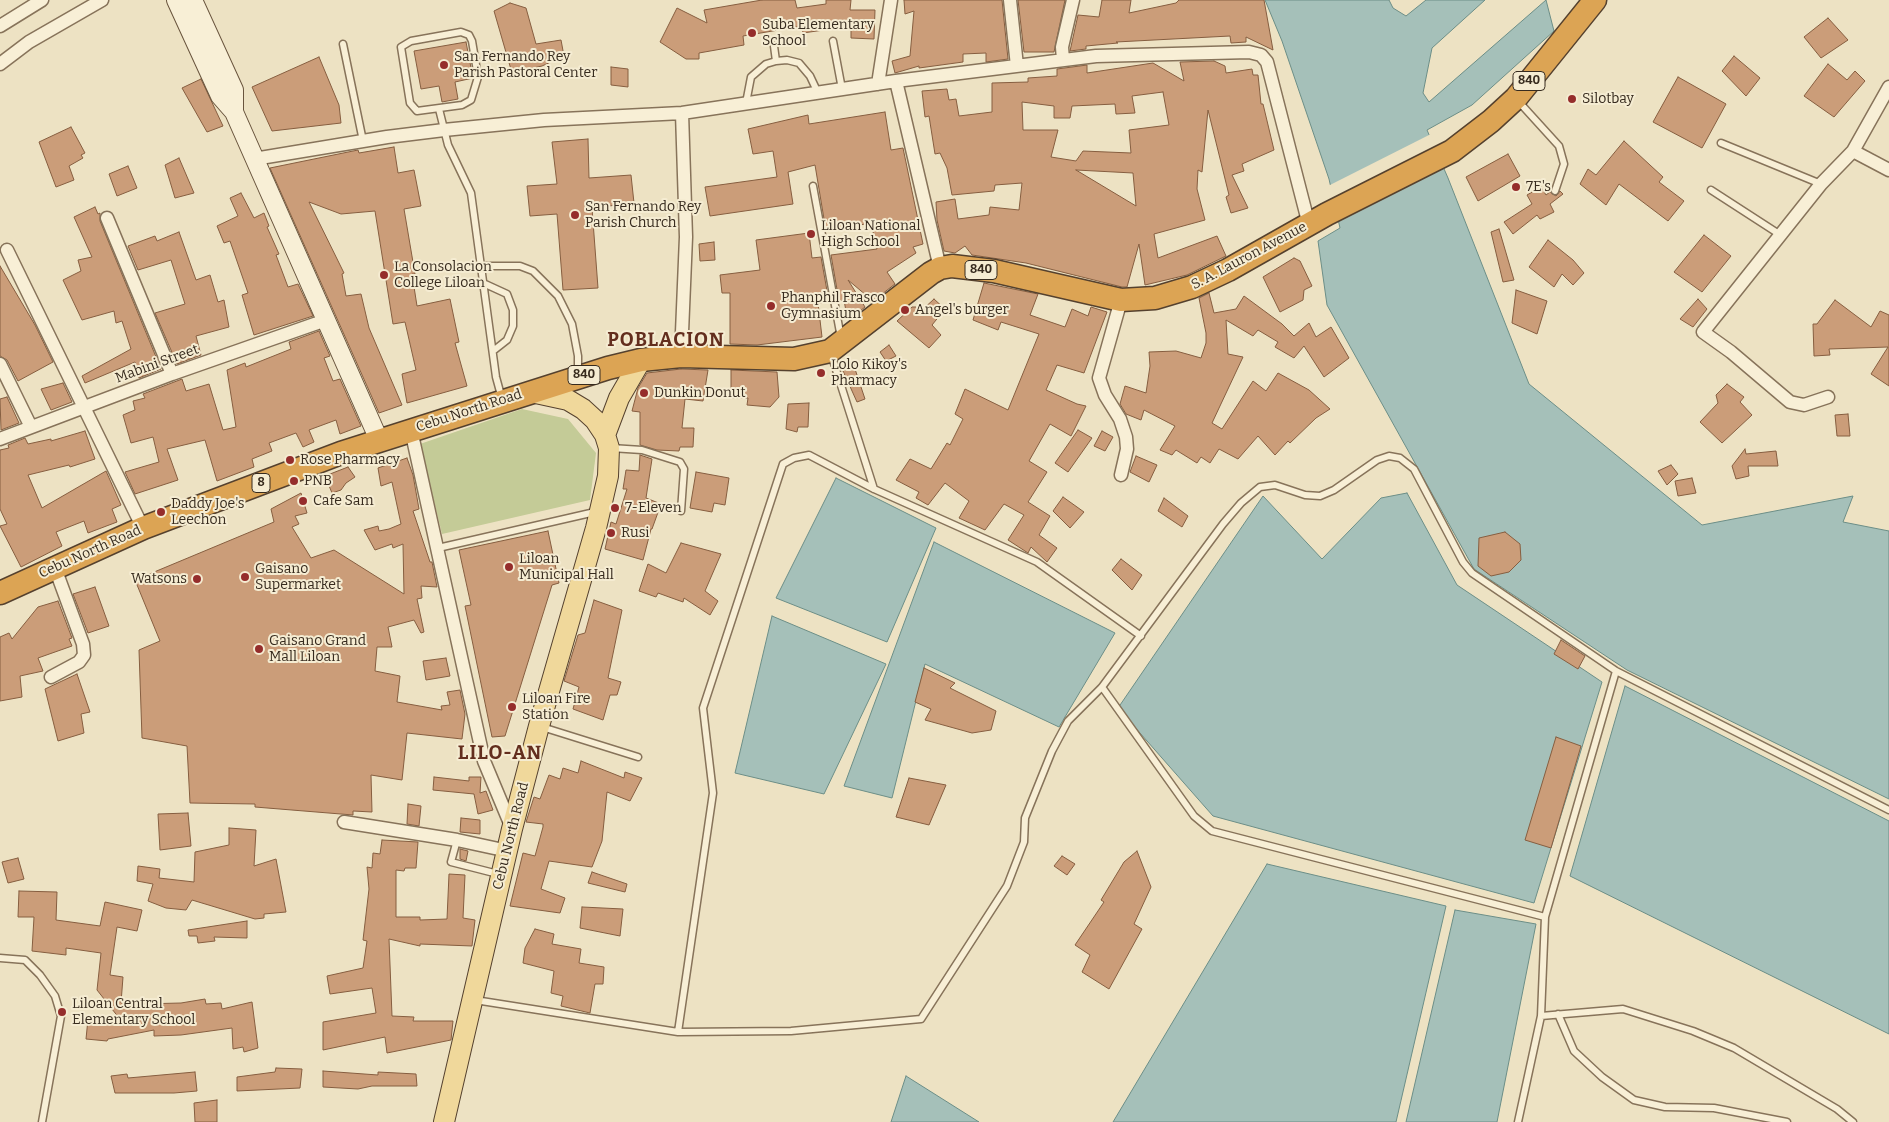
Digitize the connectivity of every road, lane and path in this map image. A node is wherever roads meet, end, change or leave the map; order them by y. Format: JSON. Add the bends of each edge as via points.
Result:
{"nodes":[{"id":1,"x":42,"y":0,"type":"edge"},
{"id":2,"x":102,"y":0,"type":"edge"},
{"id":3,"x":176,"y":0,"type":"edge"},
{"id":4,"x":193,"y":0,"type":"edge"},
{"id":5,"x":891,"y":0,"type":"edge"},
{"id":6,"x":1010,"y":0,"type":"edge"},
{"id":7,"x":1073,"y":0,"type":"edge"},
{"id":8,"x":1595,"y":0,"type":"edge"},
{"id":9,"x":0,"y":26,"type":"edge"},
{"id":10,"x":834,"y":41,"type":"dead end"},
{"id":11,"x":344,"y":44,"type":"dead end"},
{"id":12,"x":774,"y":46,"type":"dead end"},
{"id":13,"x":1063,"y":60,"type":"junction"},
{"id":14,"x":776,"y":61,"type":"junction"},
{"id":15,"x":0,"y":64,"type":"edge"},
{"id":16,"x":1017,"y":66,"type":"junction"},
{"id":17,"x":896,"y":81,"type":"junction"},
{"id":18,"x":878,"y":84,"type":"junction"},
{"id":19,"x":1889,"y":87,"type":"edge"},
{"id":20,"x":842,"y":90,"type":"junction"},
{"id":21,"x":818,"y":93,"type":"junction"},
{"id":22,"x":1516,"y":98,"type":"junction"},
{"id":23,"x":746,"y":103,"type":"junction"},
{"id":24,"x":439,"y":109,"type":"junction"},
{"id":25,"x":234,"y":112,"type":"junction"},
{"id":26,"x":682,"y":113,"type":"junction"},
{"id":27,"x":444,"y":130,"type":"junction"},
{"id":28,"x":363,"y":141,"type":"junction"},
{"id":29,"x":1721,"y":144,"type":"dead end"},
{"id":30,"x":1853,"y":151,"type":"junction"},
{"id":31,"x":254,"y":159,"type":"junction"},
{"id":32,"x":1889,"y":170,"type":"edge"},
{"id":33,"x":1821,"y":184,"type":"junction"},
{"id":34,"x":813,"y":186,"type":"dead end"},
{"id":35,"x":1711,"y":190,"type":"dead end"},
{"id":36,"x":1555,"y":191,"type":"dead end"},
{"id":37,"x":107,"y":218,"type":"dead end"},
{"id":38,"x":1318,"y":219,"type":"junction"},
{"id":39,"x":1779,"y":234,"type":"junction"},
{"id":40,"x":7,"y":250,"type":"dead end"},
{"id":41,"x":482,"y":266,"type":"junction"},
{"id":42,"x":940,"y":268,"type":"junction"},
{"id":43,"x":483,"y":283,"type":"junction"},
{"id":44,"x":1121,"y":300,"type":"junction"},
{"id":45,"x":326,"y":320,"type":"junction"},
{"id":46,"x":836,"y":347,"type":"junction"},
{"id":47,"x":492,"y":351,"type":"junction"},
{"id":48,"x":681,"y":356,"type":"junction"},
{"id":49,"x":641,"y":360,"type":"junction"},
{"id":50,"x":0,"y":364,"type":"edge"},
{"id":51,"x":172,"y":374,"type":"junction"},
{"id":52,"x":578,"y":377,"type":"junction"},
{"id":53,"x":528,"y":392,"type":"junction"},
{"id":54,"x":1828,"y":397,"type":"dead end"},
{"id":55,"x":502,"y":400,"type":"junction"},
{"id":56,"x":85,"y":407,"type":"junction"},
{"id":57,"x":31,"y":427,"type":"junction"},
{"id":58,"x":411,"y":430,"type":"junction"},
{"id":59,"x":0,"y":439,"type":"edge"},
{"id":60,"x":379,"y":440,"type":"junction"},
{"id":61,"x":607,"y":441,"type":"junction"},
{"id":62,"x":1121,"y":475,"type":"dead end"},
{"id":63,"x":874,"y":489,"type":"junction"},
{"id":64,"x":600,"y":511,"type":"junction"},
{"id":65,"x":681,"y":511,"type":"dead end"},
{"id":66,"x":143,"y":528,"type":"junction"},
{"id":67,"x":438,"y":548,"type":"junction"},
{"id":68,"x":55,"y":568,"type":"junction"},
{"id":69,"x":0,"y":592,"type":"edge"},
{"id":70,"x":1141,"y":636,"type":"junction"},
{"id":71,"x":1616,"y":670,"type":"junction"},
{"id":72,"x":51,"y":677,"type":"dead end"},
{"id":73,"x":1102,"y":687,"type":"junction"},
{"id":74,"x":539,"y":726,"type":"junction"},
{"id":75,"x":638,"y":757,"type":"dead end"},
{"id":76,"x":1889,"y":810,"type":"edge"},
{"id":77,"x":344,"y":822,"type":"dead end"},
{"id":78,"x":512,"y":829,"type":"junction"},
{"id":79,"x":457,"y":840,"type":"junction"},
{"id":80,"x":508,"y":851,"type":"junction"},
{"id":81,"x":502,"y":875,"type":"junction"},
{"id":82,"x":1545,"y":917,"type":"junction"},
{"id":83,"x":0,"y":958,"type":"edge"},
{"id":84,"x":473,"y":999,"type":"junction"},
{"id":85,"x":1558,"y":1014,"type":"junction"},
{"id":86,"x":1541,"y":1016,"type":"junction"},
{"id":87,"x":678,"y":1032,"type":"junction"},
{"id":88,"x":42,"y":1122,"type":"edge"},
{"id":89,"x":444,"y":1122,"type":"edge"},
{"id":90,"x":1518,"y":1122,"type":"edge"},
{"id":91,"x":1786,"y":1122,"type":"edge"},
{"id":92,"x":1853,"y":1122,"type":"edge"}],
"edges":[{"from":1,"to":9,"type":"street"},
{"from":2,"to":15,"type":"street","via":[[29,42]]},
{"from":3,"to":25,"type":"street","via":[[220,96]]},
{"from":4,"to":25,"type":"street","via":[[234,90]]},
{"from":5,"to":18,"type":"street"},
{"from":6,"to":16,"type":"street"},
{"from":7,"to":13,"type":"street","via":[[1062,47]]},
{"from":8,"to":22,"type":"highway","name":"S. A. Lauron Avenue","number":"840"},
{"from":10,"to":20,"type":"lane"},
{"from":11,"to":28,"type":"lane"},
{"from":12,"to":14,"type":"lane"},
{"from":13,"to":16,"type":"street"},
{"from":13,"to":38,"type":"street","via":[[1096,56],[1240,52],[1261,55],[1267,62]]},
{"from":14,"to":21,"type":"lane","via":[[799,64],[810,76]]},
{"from":14,"to":23,"type":"lane","via":[[766,64],[751,77]]},
{"from":16,"to":17,"type":"street"},
{"from":17,"to":18,"type":"street"},
{"from":17,"to":42,"type":"street"},
{"from":18,"to":20,"type":"street"},
{"from":19,"to":30,"type":"street"},
{"from":20,"to":21,"type":"street"},
{"from":21,"to":23,"type":"street"},
{"from":22,"to":36,"type":"lane","via":[[1559,146],[1564,164]]},
{"from":22,"to":38,"type":"highway","name":"S. A. Lauron Avenue","number":"840","via":[[1452,151]]},
{"from":23,"to":26,"type":"street"},
{"from":24,"to":24,"type":"lane","via":[[471,100],[476,88],[478,77],[469,35],[461,32],[411,41],[401,47],[413,108],[417,111]]},
{"from":24,"to":27,"type":"lane"},
{"from":25,"to":31,"type":"street"},
{"from":26,"to":27,"type":"street","via":[[544,120]]},
{"from":26,"to":48,"type":"street","via":[[686,237]]},
{"from":27,"to":28,"type":"street"},
{"from":27,"to":41,"type":"lane","via":[[471,193]]},
{"from":28,"to":31,"type":"street"},
{"from":29,"to":33,"type":"lane"},
{"from":30,"to":32,"type":"street"},
{"from":30,"to":33,"type":"street"},
{"from":31,"to":45,"type":"street"},
{"from":33,"to":39,"type":"street"},
{"from":34,"to":46,"type":"lane"},
{"from":35,"to":39,"type":"lane"},
{"from":37,"to":51,"type":"street"},
{"from":38,"to":44,"type":"highway","name":"S. A. Lauron Avenue","number":"840","via":[[1192,287],[1155,298]]},
{"from":39,"to":54,"type":"street","via":[[1703,332],[1790,402],[1804,405]]},
{"from":40,"to":56,"type":"street"},
{"from":41,"to":43,"type":"lane"},
{"from":41,"to":52,"type":"lane","via":[[520,266],[533,271],[558,296],[572,324]]},
{"from":42,"to":44,"type":"highway","name":"S. A. Lauron Avenue","number":"840","via":[[952,266],[994,271]]},
{"from":42,"to":46,"type":"highway","number":"840"},
{"from":43,"to":47,"type":"lane"},
{"from":43,"to":47,"type":"lane","via":[[507,294],[513,310],[513,326],[507,340]]},
{"from":44,"to":62,"type":"street","via":[[1099,375],[1101,387],[1126,437],[1127,449]]},
{"from":45,"to":51,"type":"street","name":"Mabini Street"},
{"from":45,"to":60,"type":"street"},
{"from":46,"to":48,"type":"highway","number":"840","via":[[794,359]]},
{"from":46,"to":63,"type":"lane"},
{"from":47,"to":55,"type":"lane"},
{"from":48,"to":49,"type":"highway","number":"840"},
{"from":49,"to":52,"type":"highway","number":"840"},
{"from":49,"to":61,"type":"main road","via":[[619,398]]},
{"from":50,"to":57,"type":"street"},
{"from":51,"to":56,"type":"street","name":"Mabini Street"},
{"from":52,"to":53,"type":"highway","number":"840"},
{"from":53,"to":55,"type":"highway","name":"Cebu North Road","number":"8"},
{"from":53,"to":61,"type":"main road","name":"Cebu North Road","number":"8","via":[[576,404],[595,420]]},
{"from":55,"to":58,"type":"highway","name":"Cebu North Road","number":"8"},
{"from":56,"to":57,"type":"street","name":"Mabini Street"},
{"from":56,"to":66,"type":"street"},
{"from":57,"to":59,"type":"street","name":"Mabini Street"},
{"from":58,"to":60,"type":"highway","name":"Cebu North Road","number":"8"},
{"from":58,"to":67,"type":"street"},
{"from":60,"to":66,"type":"highway","name":"Cebu North Road","number":"8"},
{"from":61,"to":64,"type":"main road","name":"Cebu North Road","via":[[608,476]]},
{"from":61,"to":65,"type":"lane","via":[[680,462],[684,468]]},
{"from":63,"to":70,"type":"lane","via":[[1037,562]]},
{"from":63,"to":87,"type":"lane","via":[[809,455],[783,464],[703,708],[713,793]]},
{"from":64,"to":67,"type":"lane"},
{"from":64,"to":74,"type":"main road","name":"Cebu North Road"},
{"from":66,"to":68,"type":"highway","name":"Cebu North Road","number":"8"},
{"from":67,"to":78,"type":"street","via":[[484,761]]},
{"from":68,"to":69,"type":"highway","name":"Cebu North Road","number":"8"},
{"from":68,"to":72,"type":"street","via":[[83,644],[84,655]]},
{"from":70,"to":71,"type":"lane","via":[[1223,524],[1260,487],[1275,485],[1305,495],[1320,496],[1377,460],[1389,456],[1400,458],[1414,469],[1463,562],[1472,573]]},
{"from":70,"to":73,"type":"lane"},
{"from":71,"to":76,"type":"lane"},
{"from":71,"to":82,"type":"lane"},
{"from":73,"to":82,"type":"lane","via":[[1194,816],[1212,831]]},
{"from":73,"to":87,"type":"lane","via":[[1068,721],[1052,751],[1026,818],[1024,842],[1007,886],[921,1019],[791,1031]]},
{"from":74,"to":75,"type":"lane"},
{"from":74,"to":78,"type":"main road","name":"Cebu North Road"},
{"from":77,"to":79,"type":"street"},
{"from":78,"to":80,"type":"main road","name":"Cebu North Road"},
{"from":79,"to":80,"type":"street"},
{"from":79,"to":81,"type":"lane","via":[[451,862]]},
{"from":80,"to":81,"type":"main road","name":"Cebu North Road"},
{"from":81,"to":84,"type":"main road","name":"Cebu North Road"},
{"from":82,"to":86,"type":"lane"},
{"from":83,"to":88,"type":"lane","via":[[25,960],[55,996],[62,1016]]},
{"from":84,"to":87,"type":"lane"},
{"from":84,"to":89,"type":"main road","name":"Cebu North Road"},
{"from":85,"to":86,"type":"lane"},
{"from":85,"to":91,"type":"lane","via":[[1574,1051],[1634,1100],[1665,1107],[1714,1108]]},
{"from":85,"to":92,"type":"lane","via":[[1623,1009],[1693,1032],[1734,1048],[1837,1109]]},
{"from":86,"to":90,"type":"lane"}]}
